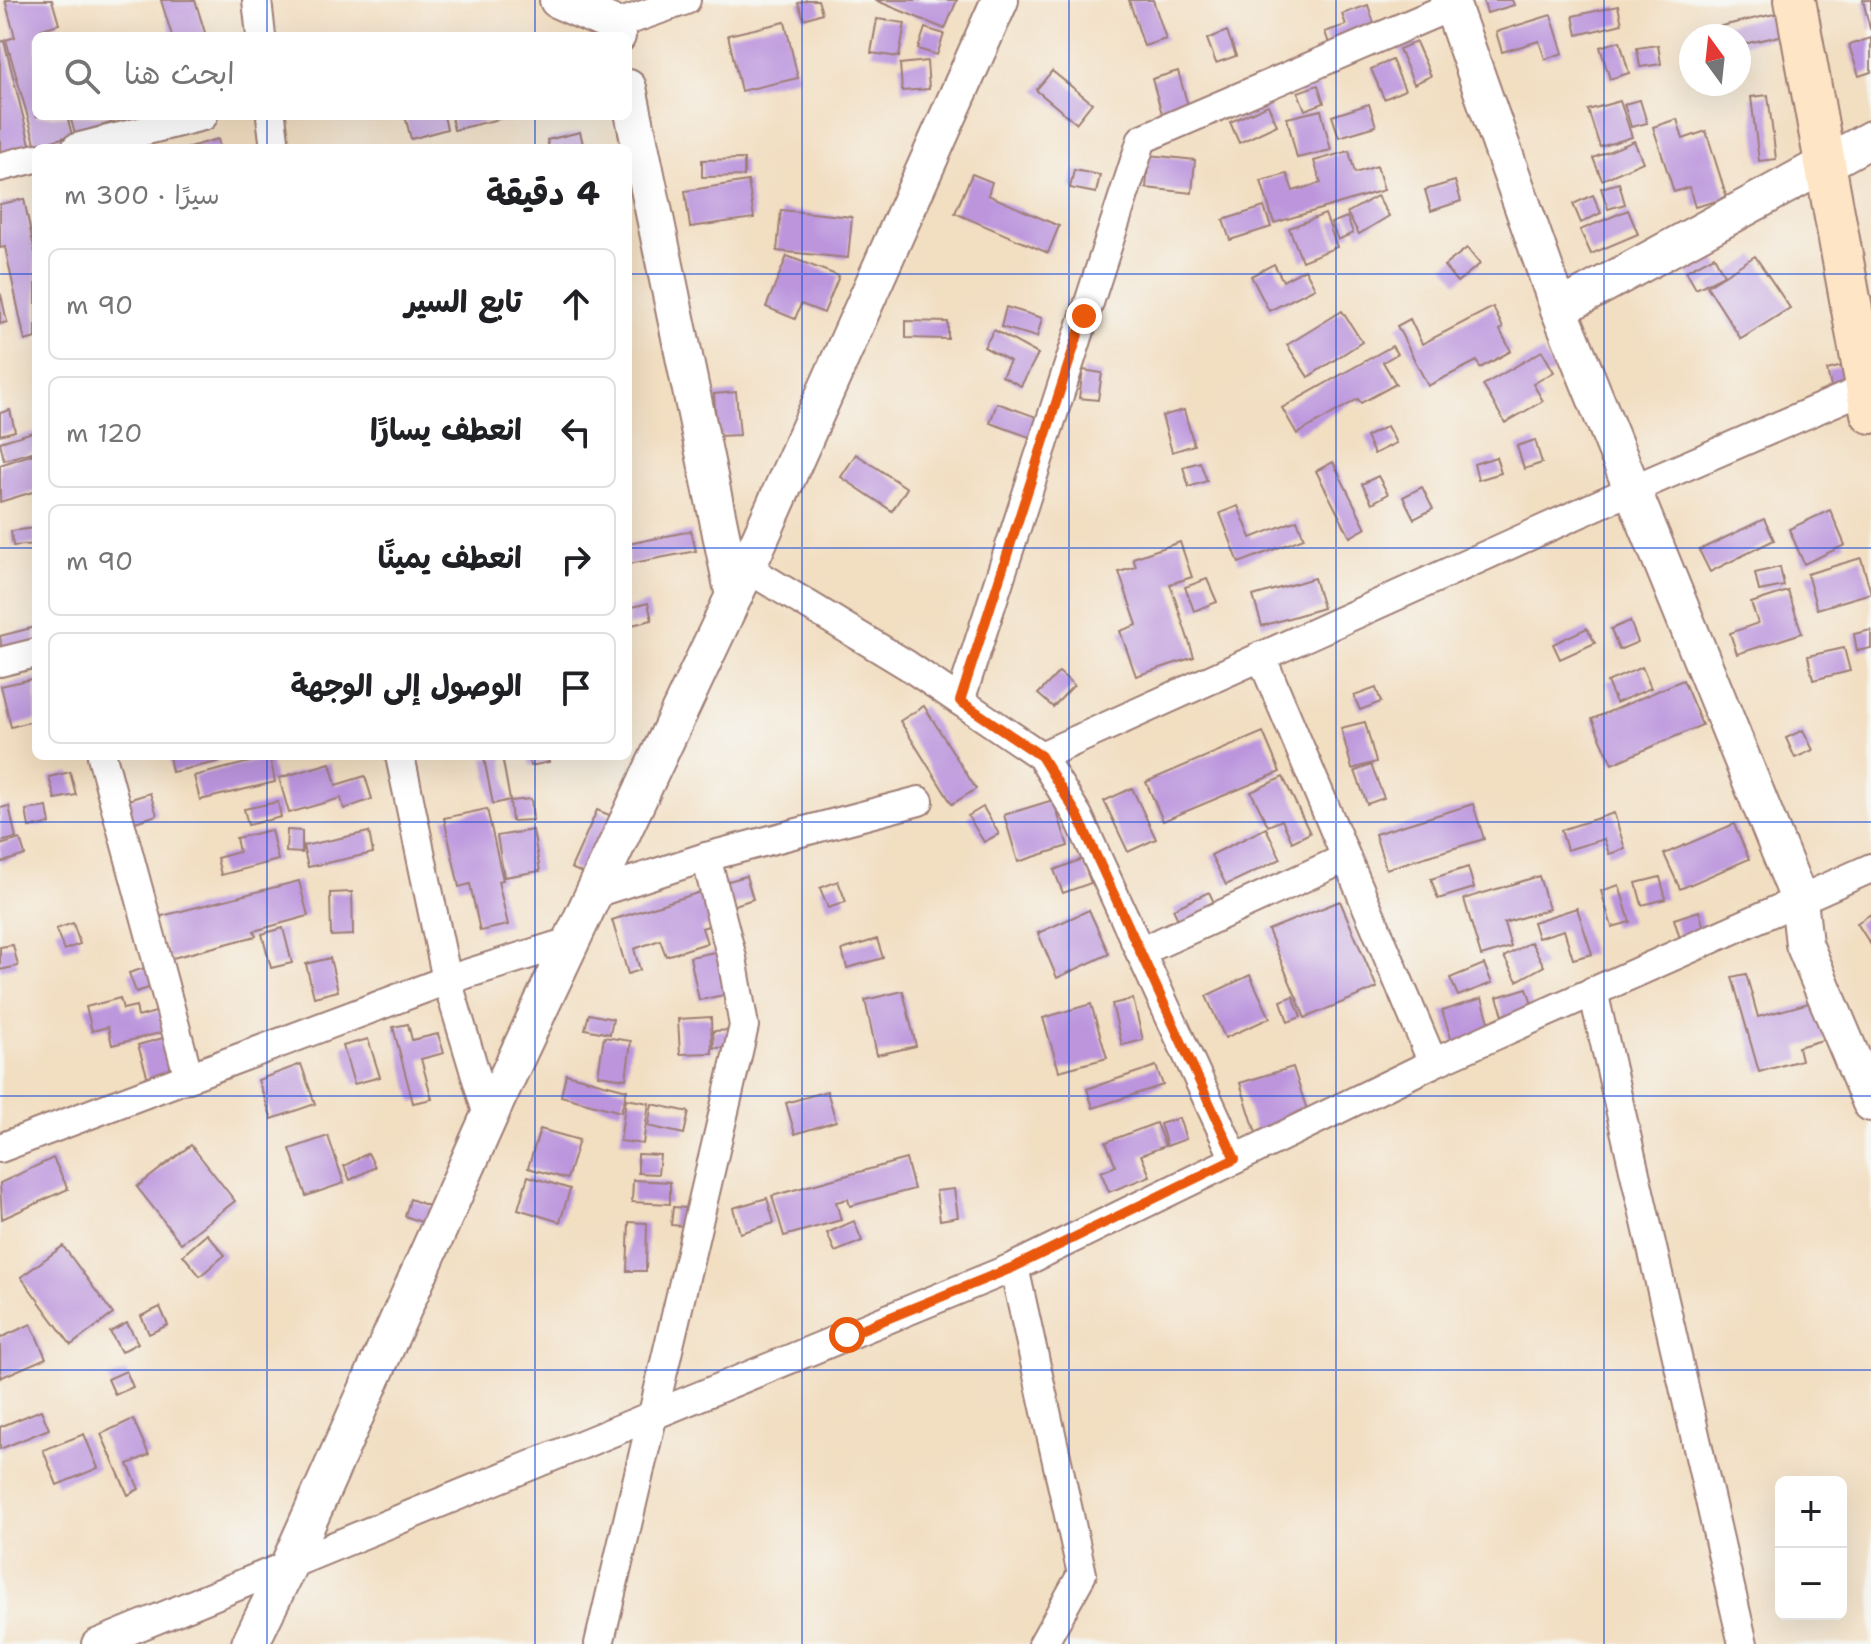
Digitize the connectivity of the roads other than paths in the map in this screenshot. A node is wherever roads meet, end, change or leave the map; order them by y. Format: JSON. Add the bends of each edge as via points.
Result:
{"nodes":[{"id":1,"x":257,"y":0,"type":"edge"},
{"id":2,"x":558,"y":0,"type":"edge"},
{"id":3,"x":686,"y":0,"type":"edge"},
{"id":4,"x":1000,"y":0,"type":"edge"},
{"id":5,"x":1795,"y":0,"type":"edge"},
{"id":6,"x":1451,"y":3,"type":"edge"},
{"id":7,"x":616,"y":30,"type":"edge"},
{"id":8,"x":261,"y":32,"type":"edge"},
{"id":9,"x":632,"y":105,"type":"edge"},
{"id":10,"x":187,"y":120,"type":"edge"},
{"id":11,"x":272,"y":120,"type":"edge"},
{"id":12,"x":1871,"y":139,"type":"edge"},
{"id":13,"x":92,"y":144,"type":"edge"},
{"id":14,"x":274,"y":144,"type":"edge"},
{"id":15,"x":32,"y":159,"type":"edge"},
{"id":16,"x":1824,"y":164,"type":"junction"},
{"id":17,"x":0,"y":167,"type":"edge"},
{"id":18,"x":1559,"y":309,"type":"junction"},
{"id":19,"x":1869,"y":395,"type":"edge"},
{"id":20,"x":1633,"y":489,"type":"junction"},
{"id":21,"x":741,"y":582,"type":"junction"},
{"id":22,"x":32,"y":654,"type":"edge"},
{"id":23,"x":1261,"y":656,"type":"junction"},
{"id":24,"x":0,"y":662,"type":"edge"},
{"id":25,"x":960,"y":701,"type":"junction"},
{"id":26,"x":1041,"y":756,"type":"junction"},
{"id":27,"x":103,"y":760,"type":"edge"},
{"id":28,"x":401,"y":760,"type":"edge"},
{"id":29,"x":919,"y":801,"type":"dead end"},
{"id":30,"x":706,"y":857,"type":"junction"},
{"id":31,"x":1346,"y":858,"type":"junction"},
{"id":32,"x":1871,"y":868,"type":"edge"},
{"id":33,"x":595,"y":893,"type":"junction"},
{"id":34,"x":1799,"y":899,"type":"junction"},
{"id":35,"x":572,"y":941,"type":"junction"},
{"id":36,"x":1140,"y":952,"type":"junction"},
{"id":37,"x":447,"y":980,"type":"junction"},
{"id":38,"x":1593,"y":991,"type":"junction"},
{"id":39,"x":1433,"y":1063,"type":"junction"},
{"id":40,"x":189,"y":1078,"type":"junction"},
{"id":41,"x":1871,"y":1103,"type":"edge"},
{"id":42,"x":489,"y":1119,"type":"junction"},
{"id":43,"x":0,"y":1148,"type":"edge"},
{"id":44,"x":1235,"y":1159,"type":"junction"},
{"id":45,"x":1014,"y":1267,"type":"junction"},
{"id":46,"x":653,"y":1414,"type":"junction"},
{"id":47,"x":290,"y":1562,"type":"junction"},
{"id":48,"x":96,"y":1644,"type":"edge"},
{"id":49,"x":250,"y":1644,"type":"edge"},
{"id":50,"x":599,"y":1644,"type":"edge"},
{"id":51,"x":1043,"y":1644,"type":"edge"},
{"id":52,"x":1743,"y":1644,"type":"edge"}],
"edges":[{"from":1,"to":8,"type":"street"},
{"from":2,"to":7,"type":"street"},
{"from":3,"to":7,"type":"street"},
{"from":4,"to":21,"type":"street"},
{"from":5,"to":16,"type":"main road"},
{"from":6,"to":18,"type":"street"},
{"from":6,"to":25,"type":"street","via":[[1142,139]]},
{"from":9,"to":21,"type":"street"},
{"from":10,"to":13,"type":"street"},
{"from":11,"to":14,"type":"street"},
{"from":12,"to":16,"type":"street"},
{"from":15,"to":17,"type":"street"},
{"from":16,"to":18,"type":"street"},
{"from":16,"to":19,"type":"main road"},
{"from":18,"to":20,"type":"street"},
{"from":19,"to":20,"type":"street"},
{"from":20,"to":23,"type":"street"},
{"from":20,"to":34,"type":"street"},
{"from":21,"to":25,"type":"street","via":[[907,665]]},
{"from":21,"to":33,"type":"street"},
{"from":22,"to":24,"type":"street"},
{"from":23,"to":26,"type":"street"},
{"from":23,"to":31,"type":"street"},
{"from":25,"to":26,"type":"street"},
{"from":26,"to":36,"type":"street","via":[[1078,816]]},
{"from":27,"to":40,"type":"street"},
{"from":28,"to":37,"type":"street"},
{"from":29,"to":30,"type":"street"},
{"from":30,"to":33,"type":"street"},
{"from":30,"to":46,"type":"street","via":[[744,1026]]},
{"from":31,"to":36,"type":"street"},
{"from":31,"to":39,"type":"street"},
{"from":32,"to":34,"type":"street"},
{"from":33,"to":35,"type":"street"},
{"from":34,"to":38,"type":"street"},
{"from":34,"to":41,"type":"street","via":[[1804,944]]},
{"from":35,"to":37,"type":"street"},
{"from":35,"to":42,"type":"street"},
{"from":36,"to":44,"type":"street"},
{"from":37,"to":40,"type":"street"},
{"from":37,"to":42,"type":"street"},
{"from":38,"to":39,"type":"street"},
{"from":38,"to":52,"type":"street"},
{"from":39,"to":44,"type":"street"},
{"from":40,"to":43,"type":"street"},
{"from":42,"to":47,"type":"street"},
{"from":44,"to":45,"type":"street"},
{"from":45,"to":46,"type":"street"},
{"from":45,"to":51,"type":"street","via":[[1082,1574]]},
{"from":46,"to":47,"type":"street"},
{"from":46,"to":50,"type":"street"},
{"from":47,"to":48,"type":"street"},
{"from":47,"to":49,"type":"street"}]}
